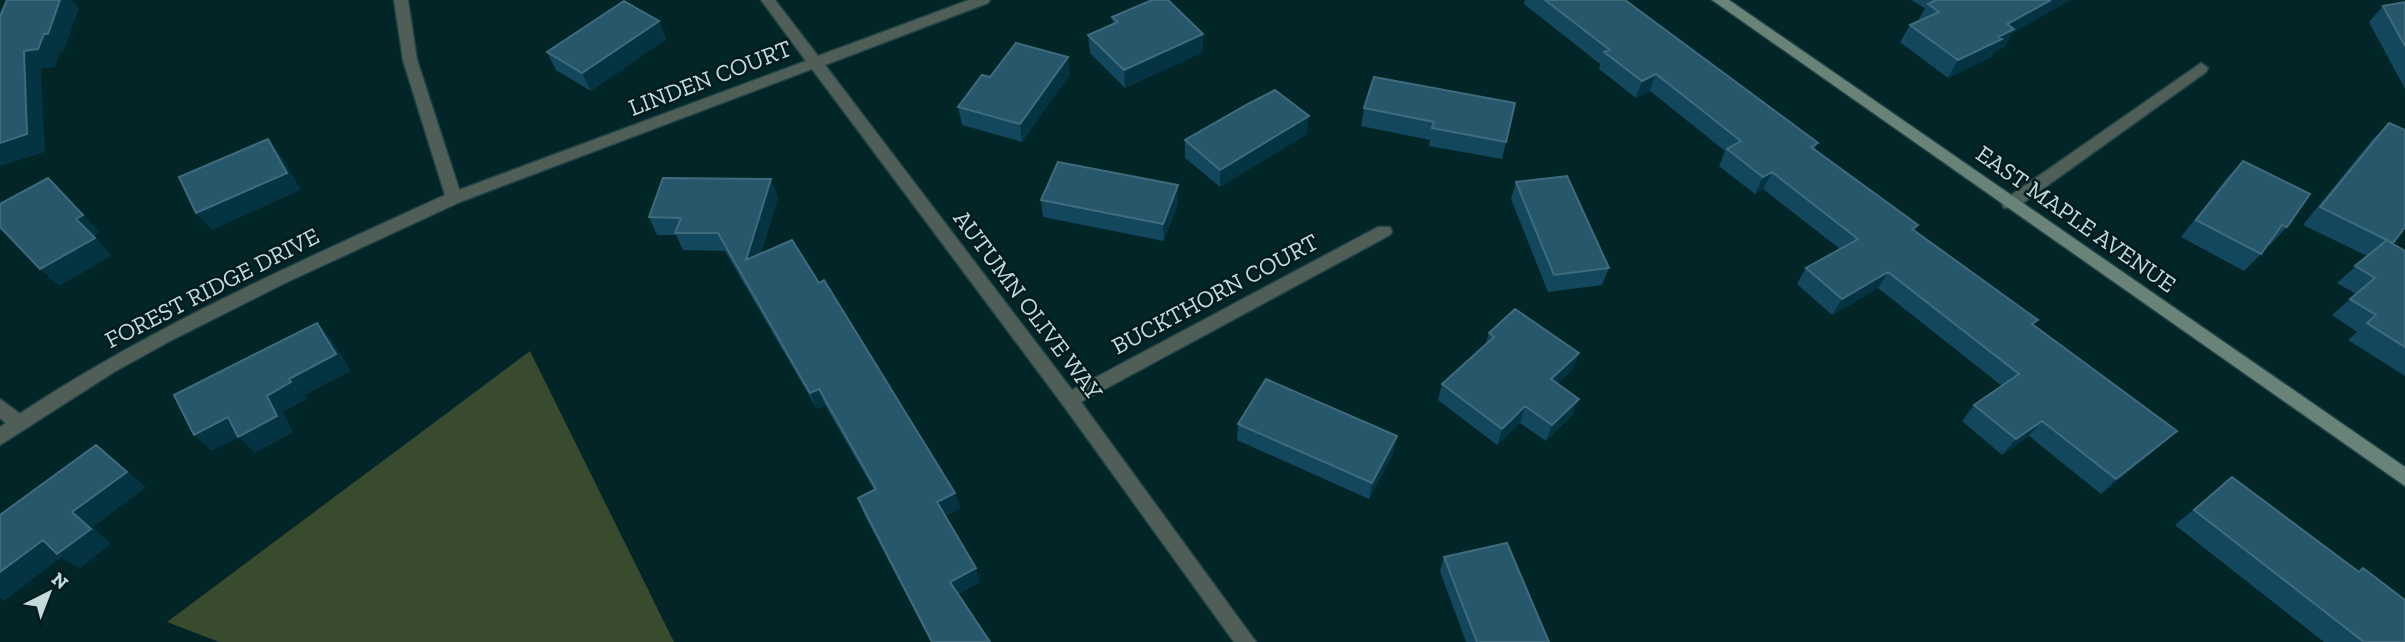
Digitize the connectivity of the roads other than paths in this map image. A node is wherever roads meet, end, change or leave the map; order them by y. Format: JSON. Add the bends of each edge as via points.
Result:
{"nodes":[{"id":1,"x":401,"y":0,"type":"edge"},
{"id":2,"x":768,"y":0,"type":"edge"},
{"id":3,"x":983,"y":0,"type":"edge"},
{"id":4,"x":1719,"y":0,"type":"edge"},
{"id":5,"x":813,"y":64,"type":"junction"},
{"id":6,"x":2201,"y":68,"type":"dead end"},
{"id":7,"x":454,"y":198,"type":"junction"},
{"id":8,"x":2010,"y":204,"type":"junction"},
{"id":9,"x":1384,"y":231,"type":"dead end"},
{"id":10,"x":1069,"y":400,"type":"junction"},
{"id":11,"x":0,"y":407,"type":"edge"},
{"id":12,"x":19,"y":423,"type":"junction"},
{"id":13,"x":0,"y":437,"type":"edge"},
{"id":14,"x":2405,"y":478,"type":"edge"},
{"id":15,"x":1245,"y":642,"type":"edge"}],
"edges":[{"from":1,"to":7,"type":"street","via":[[410,60]]},
{"from":2,"to":5,"type":"street","name":"AUTUMN OLIVE WAY"},
{"from":3,"to":5,"type":"street","name":"LINDEN COURT"},
{"from":4,"to":8,"type":"main road","name":"EAST MAPLE AVENUE"},
{"from":5,"to":7,"type":"street","name":"LINDEN COURT"},
{"from":5,"to":10,"type":"street","name":"AUTUMN OLIVE WAY"},
{"from":6,"to":8,"type":"street"},
{"from":7,"to":12,"type":"street","name":"FOREST RIDGE DRIVE","via":[[140,349]]},
{"from":8,"to":14,"type":"main road","name":"EAST MAPLE AVENUE"},
{"from":9,"to":10,"type":"street","name":"BUCKTHORN COURT"},
{"from":10,"to":15,"type":"street","name":"AUTUMN OLIVE WAY"},
{"from":11,"to":12,"type":"street"},
{"from":12,"to":13,"type":"street","name":"FOREST RIDGE DRIVE"}]}
